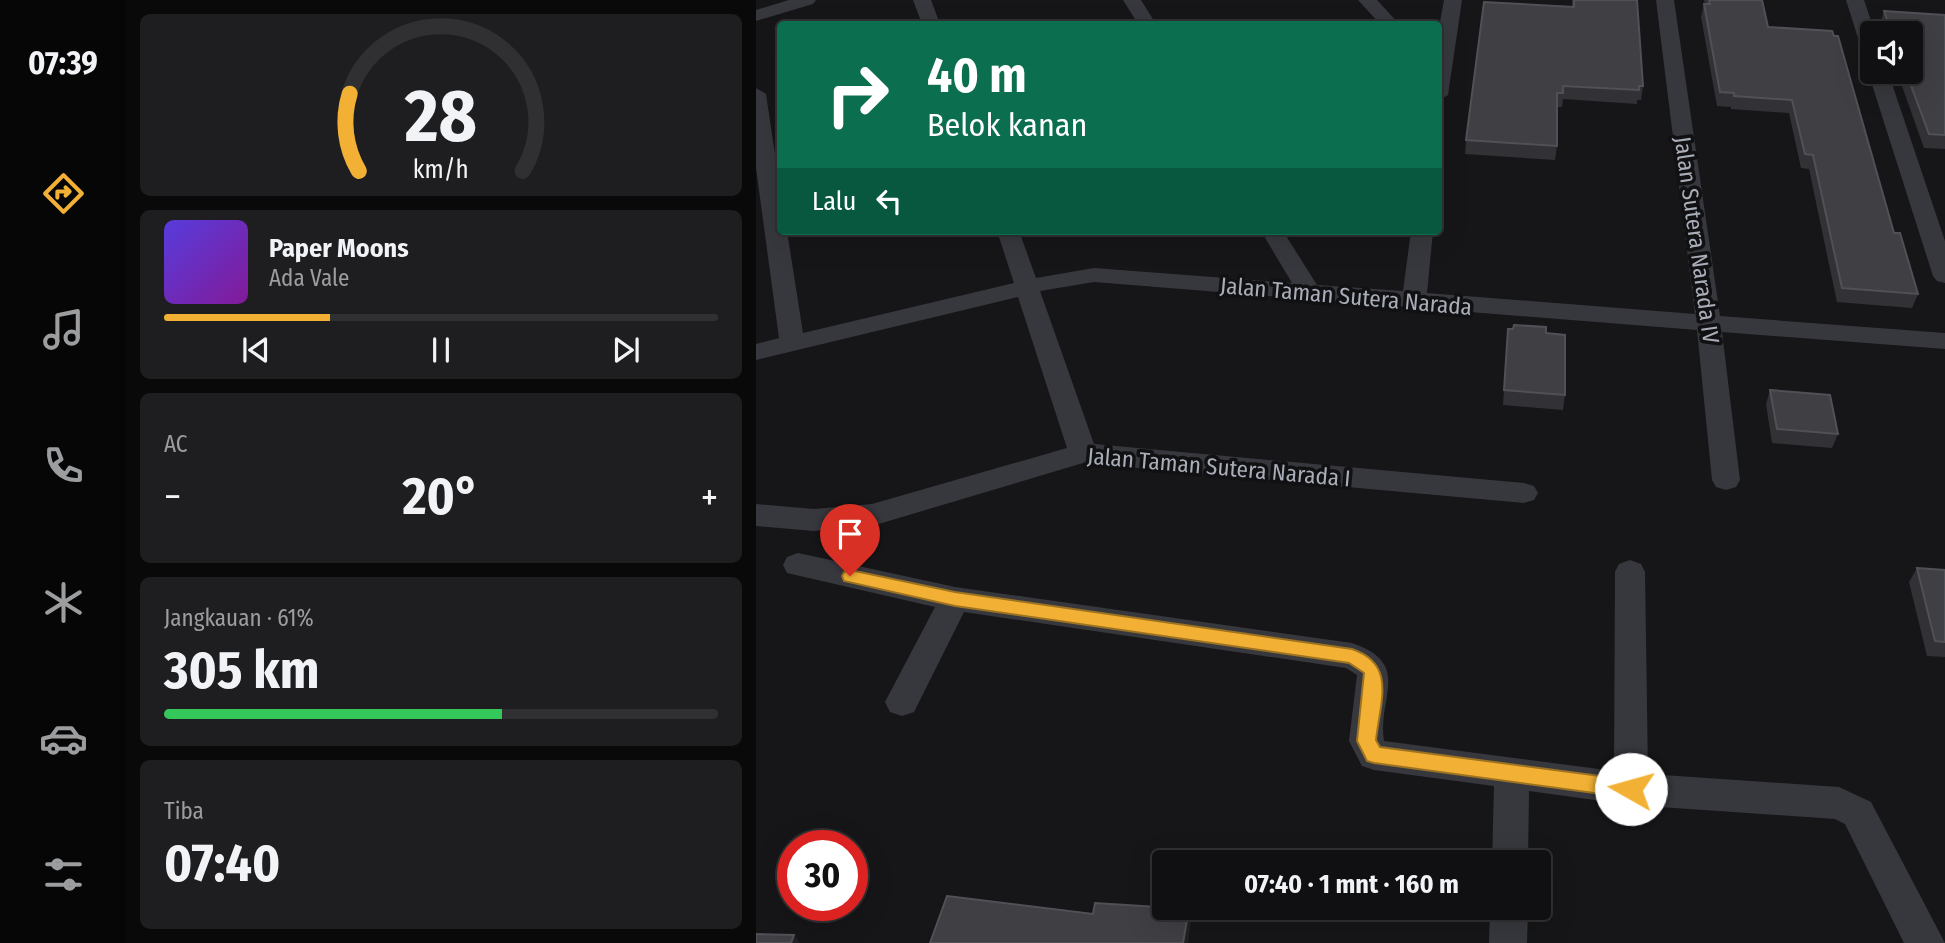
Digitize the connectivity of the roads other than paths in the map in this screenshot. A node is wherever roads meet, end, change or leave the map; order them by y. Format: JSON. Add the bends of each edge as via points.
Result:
{"nodes":[{"id":1,"x":807,"y":0,"type":"edge"},
{"id":2,"x":922,"y":0,"type":"edge"},
{"id":3,"x":1132,"y":0,"type":"edge"},
{"id":4,"x":1367,"y":0,"type":"edge"},
{"id":5,"x":1452,"y":0,"type":"edge"},
{"id":6,"x":1665,"y":0,"type":"edge"},
{"id":7,"x":1855,"y":0,"type":"edge"},
{"id":8,"x":756,"y":16,"type":"edge"},
{"id":9,"x":930,"y":21,"type":"edge"},
{"id":10,"x":1145,"y":21,"type":"edge"},
{"id":11,"x":1387,"y":21,"type":"edge"},
{"id":12,"x":1862,"y":21,"type":"edge"},
{"id":13,"x":1442,"y":64,"type":"edge"},
{"id":14,"x":1882,"y":84,"type":"edge"},
{"id":15,"x":756,"y":94,"type":"edge"},
{"id":16,"x":1009,"y":235,"type":"edge"},
{"id":17,"x":1274,"y":235,"type":"edge"},
{"id":18,"x":1422,"y":235,"type":"edge"},
{"id":19,"x":1945,"y":276,"type":"edge"},
{"id":20,"x":1029,"y":288,"type":"junction"},
{"id":21,"x":1310,"y":293,"type":"junction"},
{"id":22,"x":1414,"y":301,"type":"junction"},
{"id":23,"x":1709,"y":323,"type":"junction"},
{"id":24,"x":1945,"y":341,"type":"edge"},
{"id":25,"x":792,"y":343,"type":"junction"},
{"id":26,"x":756,"y":352,"type":"edge"},
{"id":27,"x":1083,"y":453,"type":"junction"},
{"id":28,"x":1726,"y":480,"type":"dead end"},
{"id":29,"x":1524,"y":493,"type":"dead end"},
{"id":30,"x":756,"y":515,"type":"edge"},
{"id":31,"x":798,"y":565,"type":"dead end"},
{"id":32,"x":1630,"y":572,"type":"dead end"},
{"id":33,"x":955,"y":599,"type":"junction"},
{"id":34,"x":902,"y":702,"type":"dead end"},
{"id":35,"x":1512,"y":775,"type":"junction"},
{"id":36,"x":1631,"y":789,"type":"junction"},
{"id":37,"x":1510,"y":850,"type":"edge"},
{"id":38,"x":1509,"y":920,"type":"edge"},
{"id":39,"x":1508,"y":943,"type":"edge"},
{"id":40,"x":1926,"y":943,"type":"edge"}],
"edges":[{"from":1,"to":8,"type":"street"},
{"from":2,"to":9,"type":"street"},
{"from":3,"to":10,"type":"street"},
{"from":4,"to":11,"type":"street"},
{"from":5,"to":13,"type":"street"},
{"from":6,"to":23,"type":"street","name":"Jalan Sutera Narada IV"},
{"from":7,"to":12,"type":"street"},
{"from":14,"to":19,"type":"street"},
{"from":15,"to":25,"type":"street"},
{"from":16,"to":20,"type":"street"},
{"from":17,"to":21,"type":"street"},
{"from":18,"to":22,"type":"street"},
{"from":20,"to":21,"type":"street","name":"Jalan Taman Sutera Narada","via":[[1094,275]]},
{"from":20,"to":25,"type":"street","name":"Jalan Taman Sutera Narada"},
{"from":20,"to":27,"type":"street"},
{"from":21,"to":22,"type":"street","name":"Jalan Taman Sutera Narada"},
{"from":22,"to":23,"type":"street","name":"Jalan Taman Sutera Narada"},
{"from":23,"to":24,"type":"street","name":"Jalan Taman Sutera Narada"},
{"from":23,"to":28,"type":"street","name":"Jalan Sutera Narada IV"},
{"from":25,"to":26,"type":"street","name":"Jalan Taman Sutera Narada"},
{"from":27,"to":29,"type":"street","name":"Jalan Taman Sutera Narada I"},
{"from":27,"to":30,"type":"street","name":"Jalan Taman Sutera Narada I","via":[[844,521]]},
{"from":31,"to":33,"type":"street"},
{"from":32,"to":36,"type":"street"},
{"from":33,"to":34,"type":"street"},
{"from":33,"to":35,"type":"street","via":[[1352,656],[1373,672],[1367,741],[1374,755]]},
{"from":35,"to":36,"type":"street"},
{"from":35,"to":37,"type":"street"},
{"from":36,"to":40,"type":"street","via":[[1851,807]]},
{"from":38,"to":39,"type":"street"}]}
